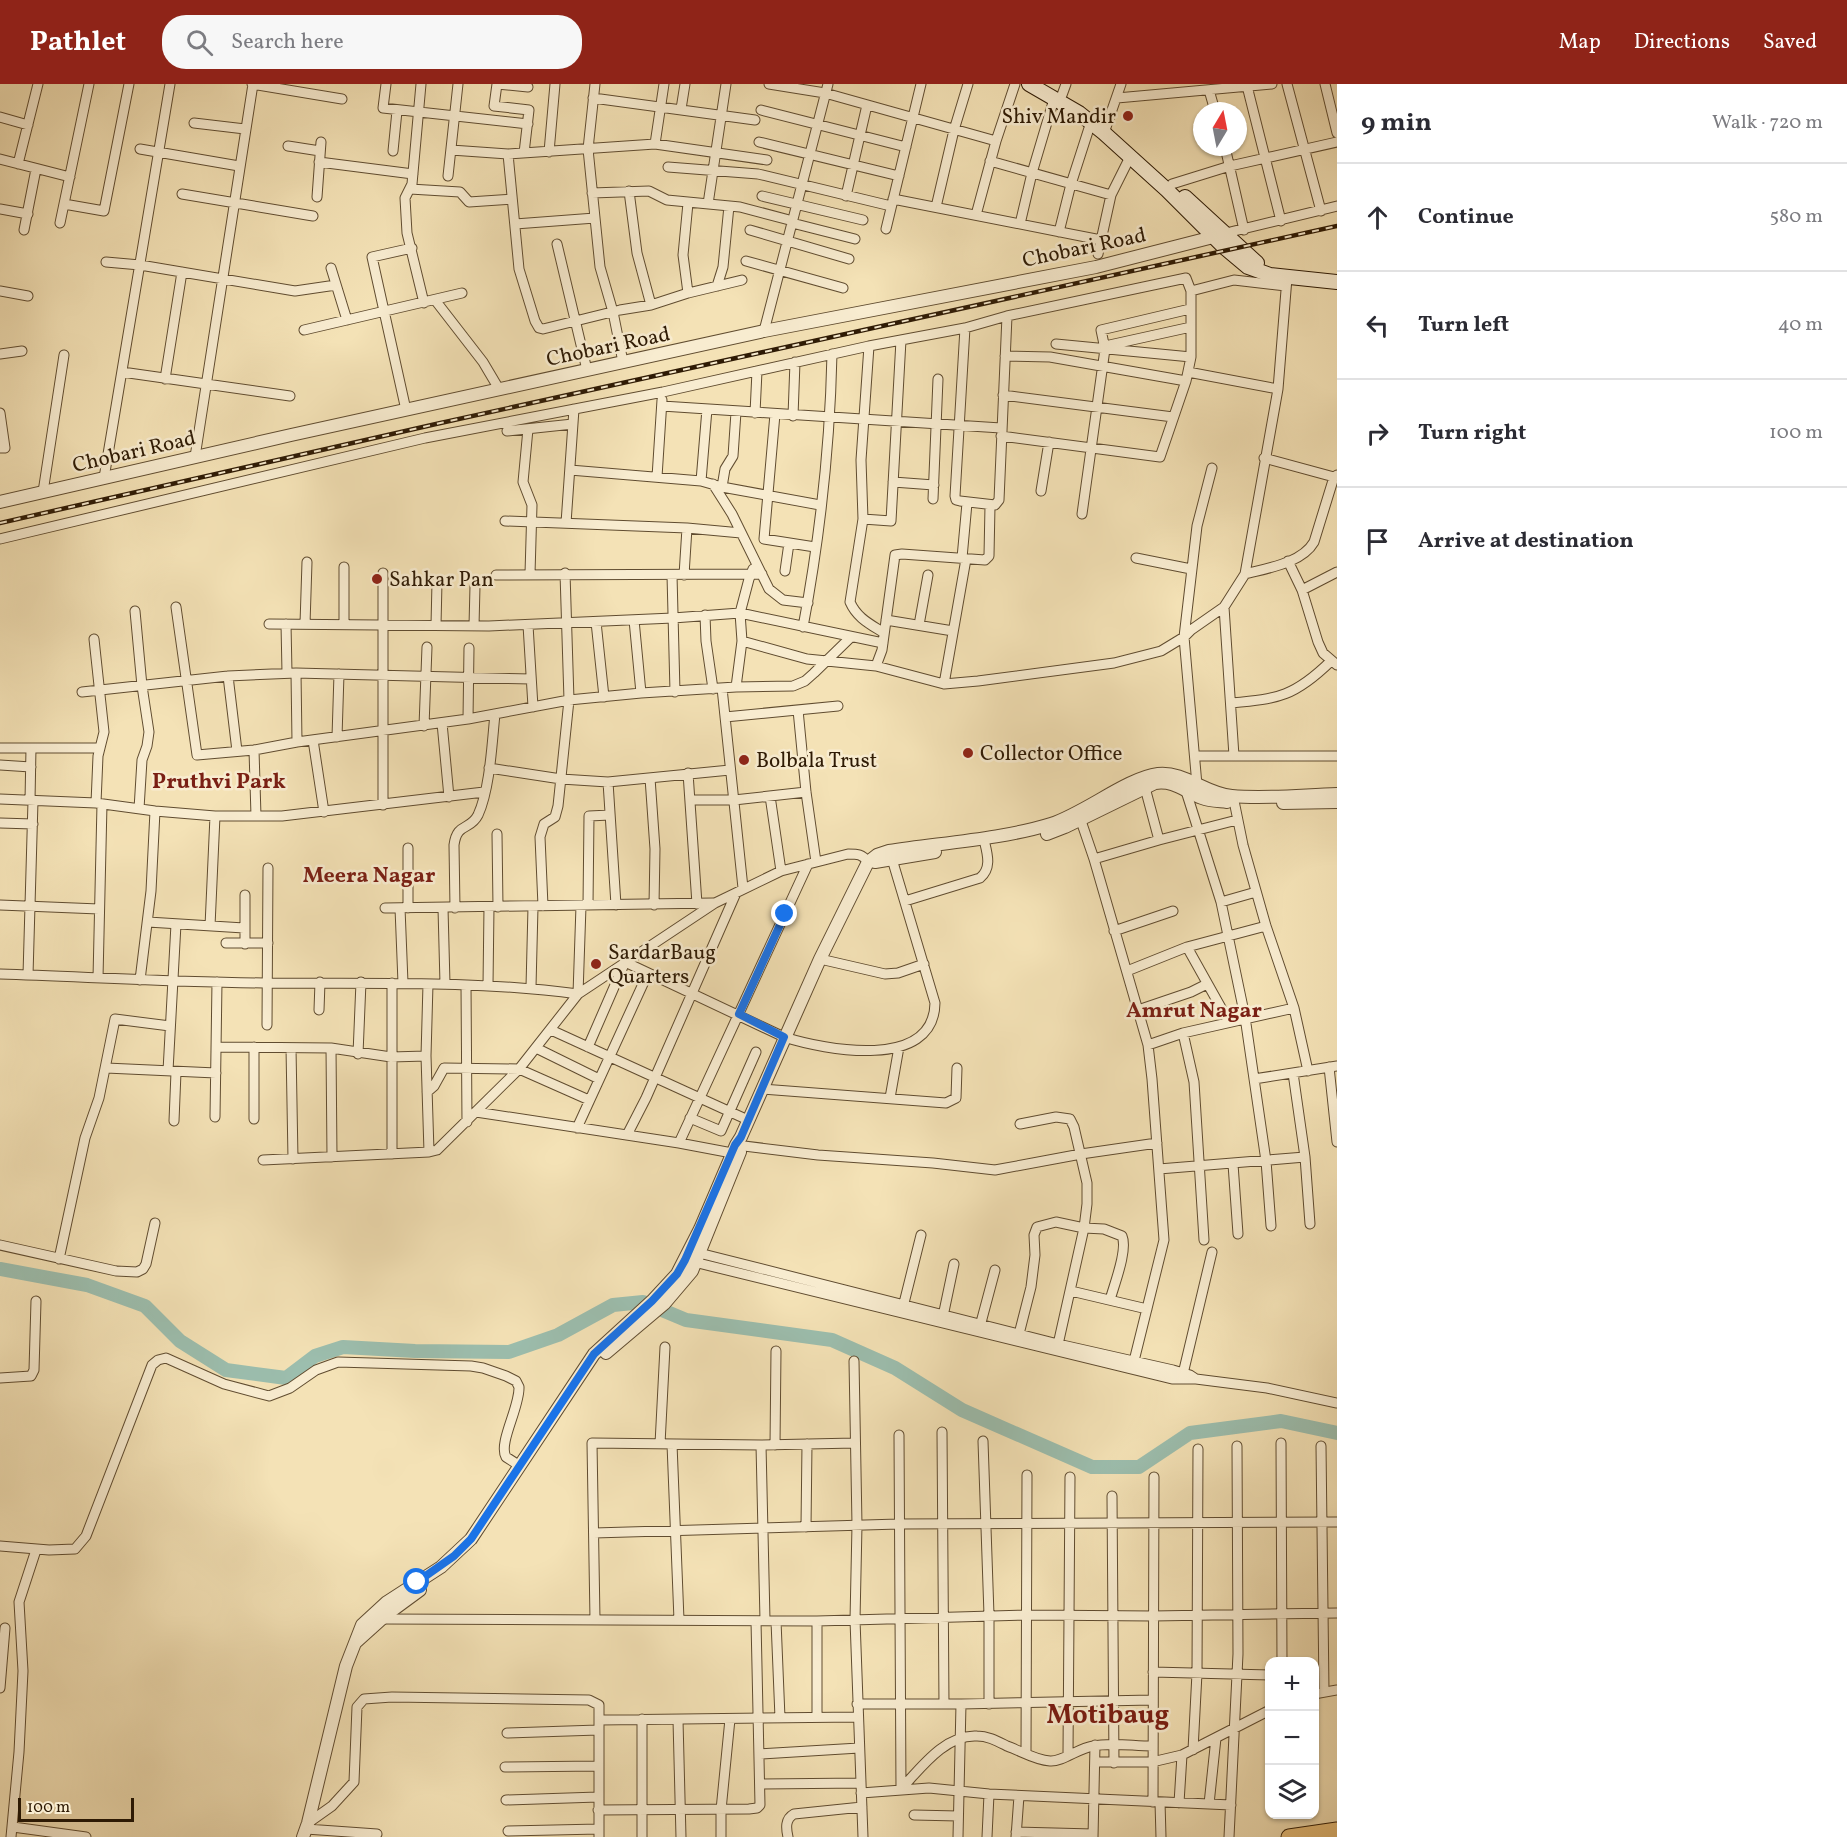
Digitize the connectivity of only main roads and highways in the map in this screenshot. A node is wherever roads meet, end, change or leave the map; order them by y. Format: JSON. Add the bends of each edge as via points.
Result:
{"nodes":[{"id":1,"x":1029,"y":84,"type":"edge"},
{"id":2,"x":1043,"y":84,"type":"edge"},
{"id":3,"x":1061,"y":92,"type":"edge"},
{"id":4,"x":1106,"y":129,"type":"junction"},
{"id":5,"x":1220,"y":235,"type":"junction"},
{"id":6,"x":1337,"y":275,"type":"edge"},
{"id":7,"x":1290,"y":279,"type":"junction"},
{"id":8,"x":1337,"y":282,"type":"edge"},
{"id":9,"x":1337,"y":1830,"type":"edge"},
{"id":10,"x":1289,"y":1837,"type":"edge"}],
"edges":[{"from":1,"to":3,"type":"main road"},
{"from":2,"to":3,"type":"main road"},
{"from":3,"to":4,"type":"main road"},
{"from":3,"to":4,"type":"main road","via":[[1091,122]]},
{"from":4,"to":5,"type":"main road","via":[[1172,184]]},
{"from":4,"to":5,"type":"main road","via":[[1130,157]]},
{"from":5,"to":7,"type":"main road","via":[[1258,264]]},
{"from":6,"to":7,"type":"main road"},
{"from":7,"to":8,"type":"main road"},
{"from":9,"to":10,"type":"main road"}]}
